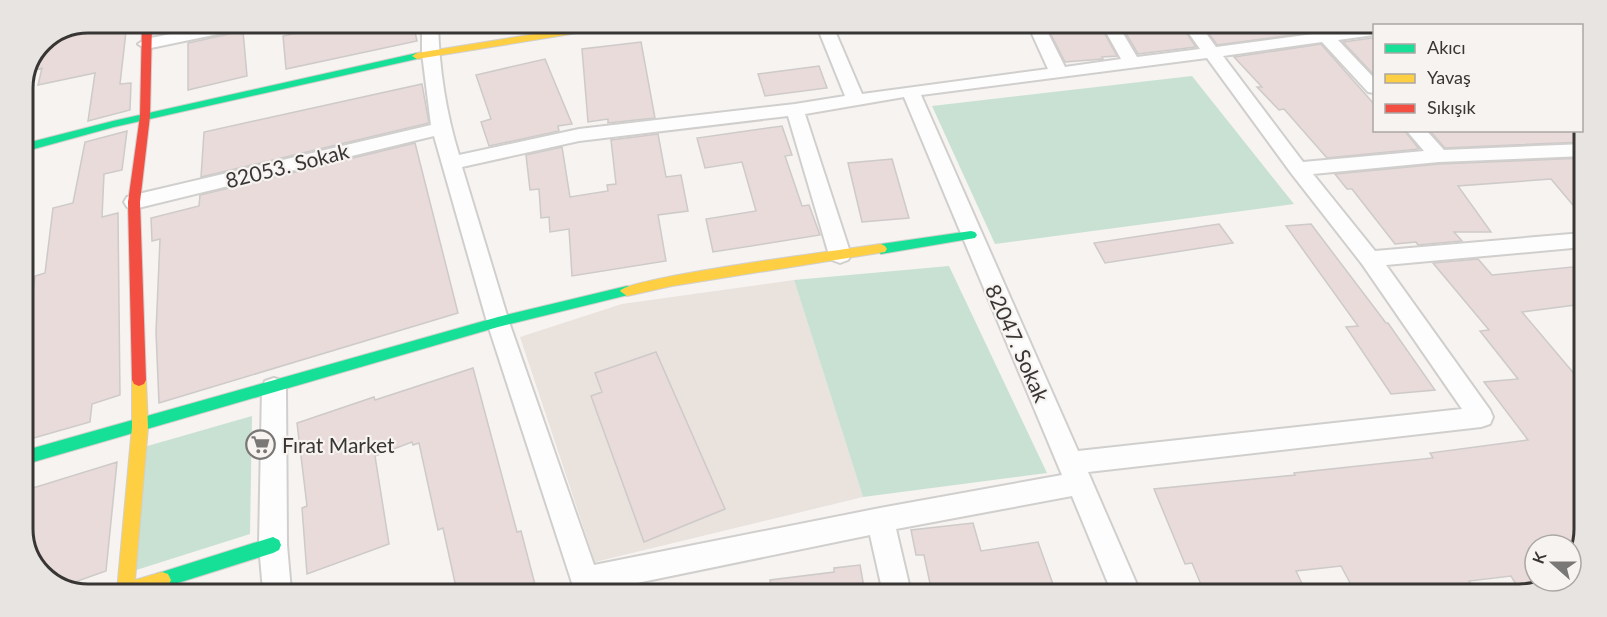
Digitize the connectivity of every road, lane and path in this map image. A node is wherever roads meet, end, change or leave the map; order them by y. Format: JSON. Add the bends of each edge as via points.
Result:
{"nodes":[{"id":1,"x":147,"y":33,"type":"edge"},
{"id":2,"x":199,"y":33,"type":"edge"},
{"id":3,"x":430,"y":33,"type":"edge"},
{"id":4,"x":534,"y":33,"type":"edge"},
{"id":5,"x":828,"y":33,"type":"edge"},
{"id":6,"x":1039,"y":33,"type":"edge"},
{"id":7,"x":1115,"y":33,"type":"edge"},
{"id":8,"x":1197,"y":33,"type":"edge"},
{"id":9,"x":1350,"y":33,"type":"edge"},
{"id":10,"x":1325,"y":36,"type":"junction"},
{"id":11,"x":146,"y":44,"type":"junction"},
{"id":12,"x":430,"y":53,"type":"junction"},
{"id":13,"x":1212,"y":53,"type":"junction"},
{"id":14,"x":1132,"y":63,"type":"junction"},
{"id":15,"x":1059,"y":72,"type":"junction"},
{"id":16,"x":1373,"y":87,"type":"edge"},
{"id":17,"x":910,"y":91,"type":"junction"},
{"id":18,"x":855,"y":99,"type":"junction"},
{"id":19,"x":795,"y":110,"type":"junction"},
{"id":20,"x":145,"y":117,"type":"junction"},
{"id":21,"x":113,"y":124,"type":"junction"},
{"id":22,"x":441,"y":128,"type":"junction"},
{"id":23,"x":1417,"y":132,"type":"edge"},
{"id":24,"x":33,"y":133,"type":"edge"},
{"id":25,"x":33,"y":145,"type":"edge"},
{"id":26,"x":1574,"y":150,"type":"edge"},
{"id":27,"x":1439,"y":156,"type":"junction"},
{"id":28,"x":451,"y":163,"type":"junction"},
{"id":29,"x":1298,"y":169,"type":"junction"},
{"id":30,"x":134,"y":202,"type":"junction"},
{"id":31,"x":970,"y":235,"type":"junction"},
{"id":32,"x":1574,"y":241,"type":"edge"},
{"id":33,"x":840,"y":255,"type":"junction"},
{"id":34,"x":1370,"y":259,"type":"junction"},
{"id":35,"x":498,"y":322,"type":"junction"},
{"id":36,"x":274,"y":388,"type":"junction"},
{"id":37,"x":140,"y":426,"type":"junction"},
{"id":38,"x":33,"y":455,"type":"edge"},
{"id":39,"x":1076,"y":473,"type":"junction"},
{"id":40,"x":880,"y":520,"type":"junction"},
{"id":41,"x":273,"y":545,"type":"junction"},
{"id":42,"x":127,"y":584,"type":"edge"},
{"id":43,"x":148,"y":584,"type":"edge"},
{"id":44,"x":276,"y":584,"type":"edge"},
{"id":45,"x":586,"y":584,"type":"edge"},
{"id":46,"x":596,"y":584,"type":"edge"},
{"id":47,"x":895,"y":584,"type":"edge"},
{"id":48,"x":1123,"y":584,"type":"edge"}],
"edges":[{"from":1,"to":11,"type":"street"},
{"from":2,"to":11,"type":"street"},
{"from":3,"to":12,"type":"street"},
{"from":4,"to":12,"type":"street"},
{"from":5,"to":18,"type":"street"},
{"from":6,"to":15,"type":"street"},
{"from":7,"to":14,"type":"street"},
{"from":8,"to":13,"type":"street"},
{"from":9,"to":10,"type":"street"},
{"from":10,"to":13,"type":"street"},
{"from":10,"to":16,"type":"street"},
{"from":11,"to":20,"type":"street"},
{"from":12,"to":20,"type":"street"},
{"from":12,"to":22,"type":"street"},
{"from":13,"to":14,"type":"street"},
{"from":13,"to":29,"type":"street"},
{"from":14,"to":15,"type":"street"},
{"from":15,"to":17,"type":"street"},
{"from":17,"to":18,"type":"street"},
{"from":17,"to":31,"type":"street","name":"82047. Sokak"},
{"from":18,"to":19,"type":"street"},
{"from":19,"to":28,"type":"street","via":[[579,135]]},
{"from":19,"to":33,"type":"street"},
{"from":20,"to":21,"type":"street"},
{"from":20,"to":30,"type":"street"},
{"from":21,"to":24,"type":"street"},
{"from":21,"to":25,"type":"street"},
{"from":22,"to":28,"type":"street"},
{"from":22,"to":30,"type":"street","name":"82053. Sokak"},
{"from":23,"to":27,"type":"street"},
{"from":26,"to":27,"type":"street"},
{"from":27,"to":29,"type":"street"},
{"from":28,"to":35,"type":"street"},
{"from":29,"to":34,"type":"street"},
{"from":30,"to":37,"type":"street"},
{"from":31,"to":33,"type":"street"},
{"from":31,"to":39,"type":"street","name":"82047. Sokak"},
{"from":32,"to":34,"type":"street"},
{"from":33,"to":35,"type":"street","via":[[672,281]]},
{"from":34,"to":39,"type":"street","via":[[1481,417]]},
{"from":35,"to":36,"type":"street"},
{"from":35,"to":45,"type":"street"},
{"from":36,"to":37,"type":"street"},
{"from":36,"to":41,"type":"street"},
{"from":37,"to":38,"type":"street"},
{"from":37,"to":42,"type":"street"},
{"from":39,"to":40,"type":"street"},
{"from":39,"to":48,"type":"street","name":"82047. Sokak"},
{"from":40,"to":46,"type":"street"},
{"from":40,"to":47,"type":"street"},
{"from":41,"to":43,"type":"street"},
{"from":41,"to":44,"type":"street"}]}
